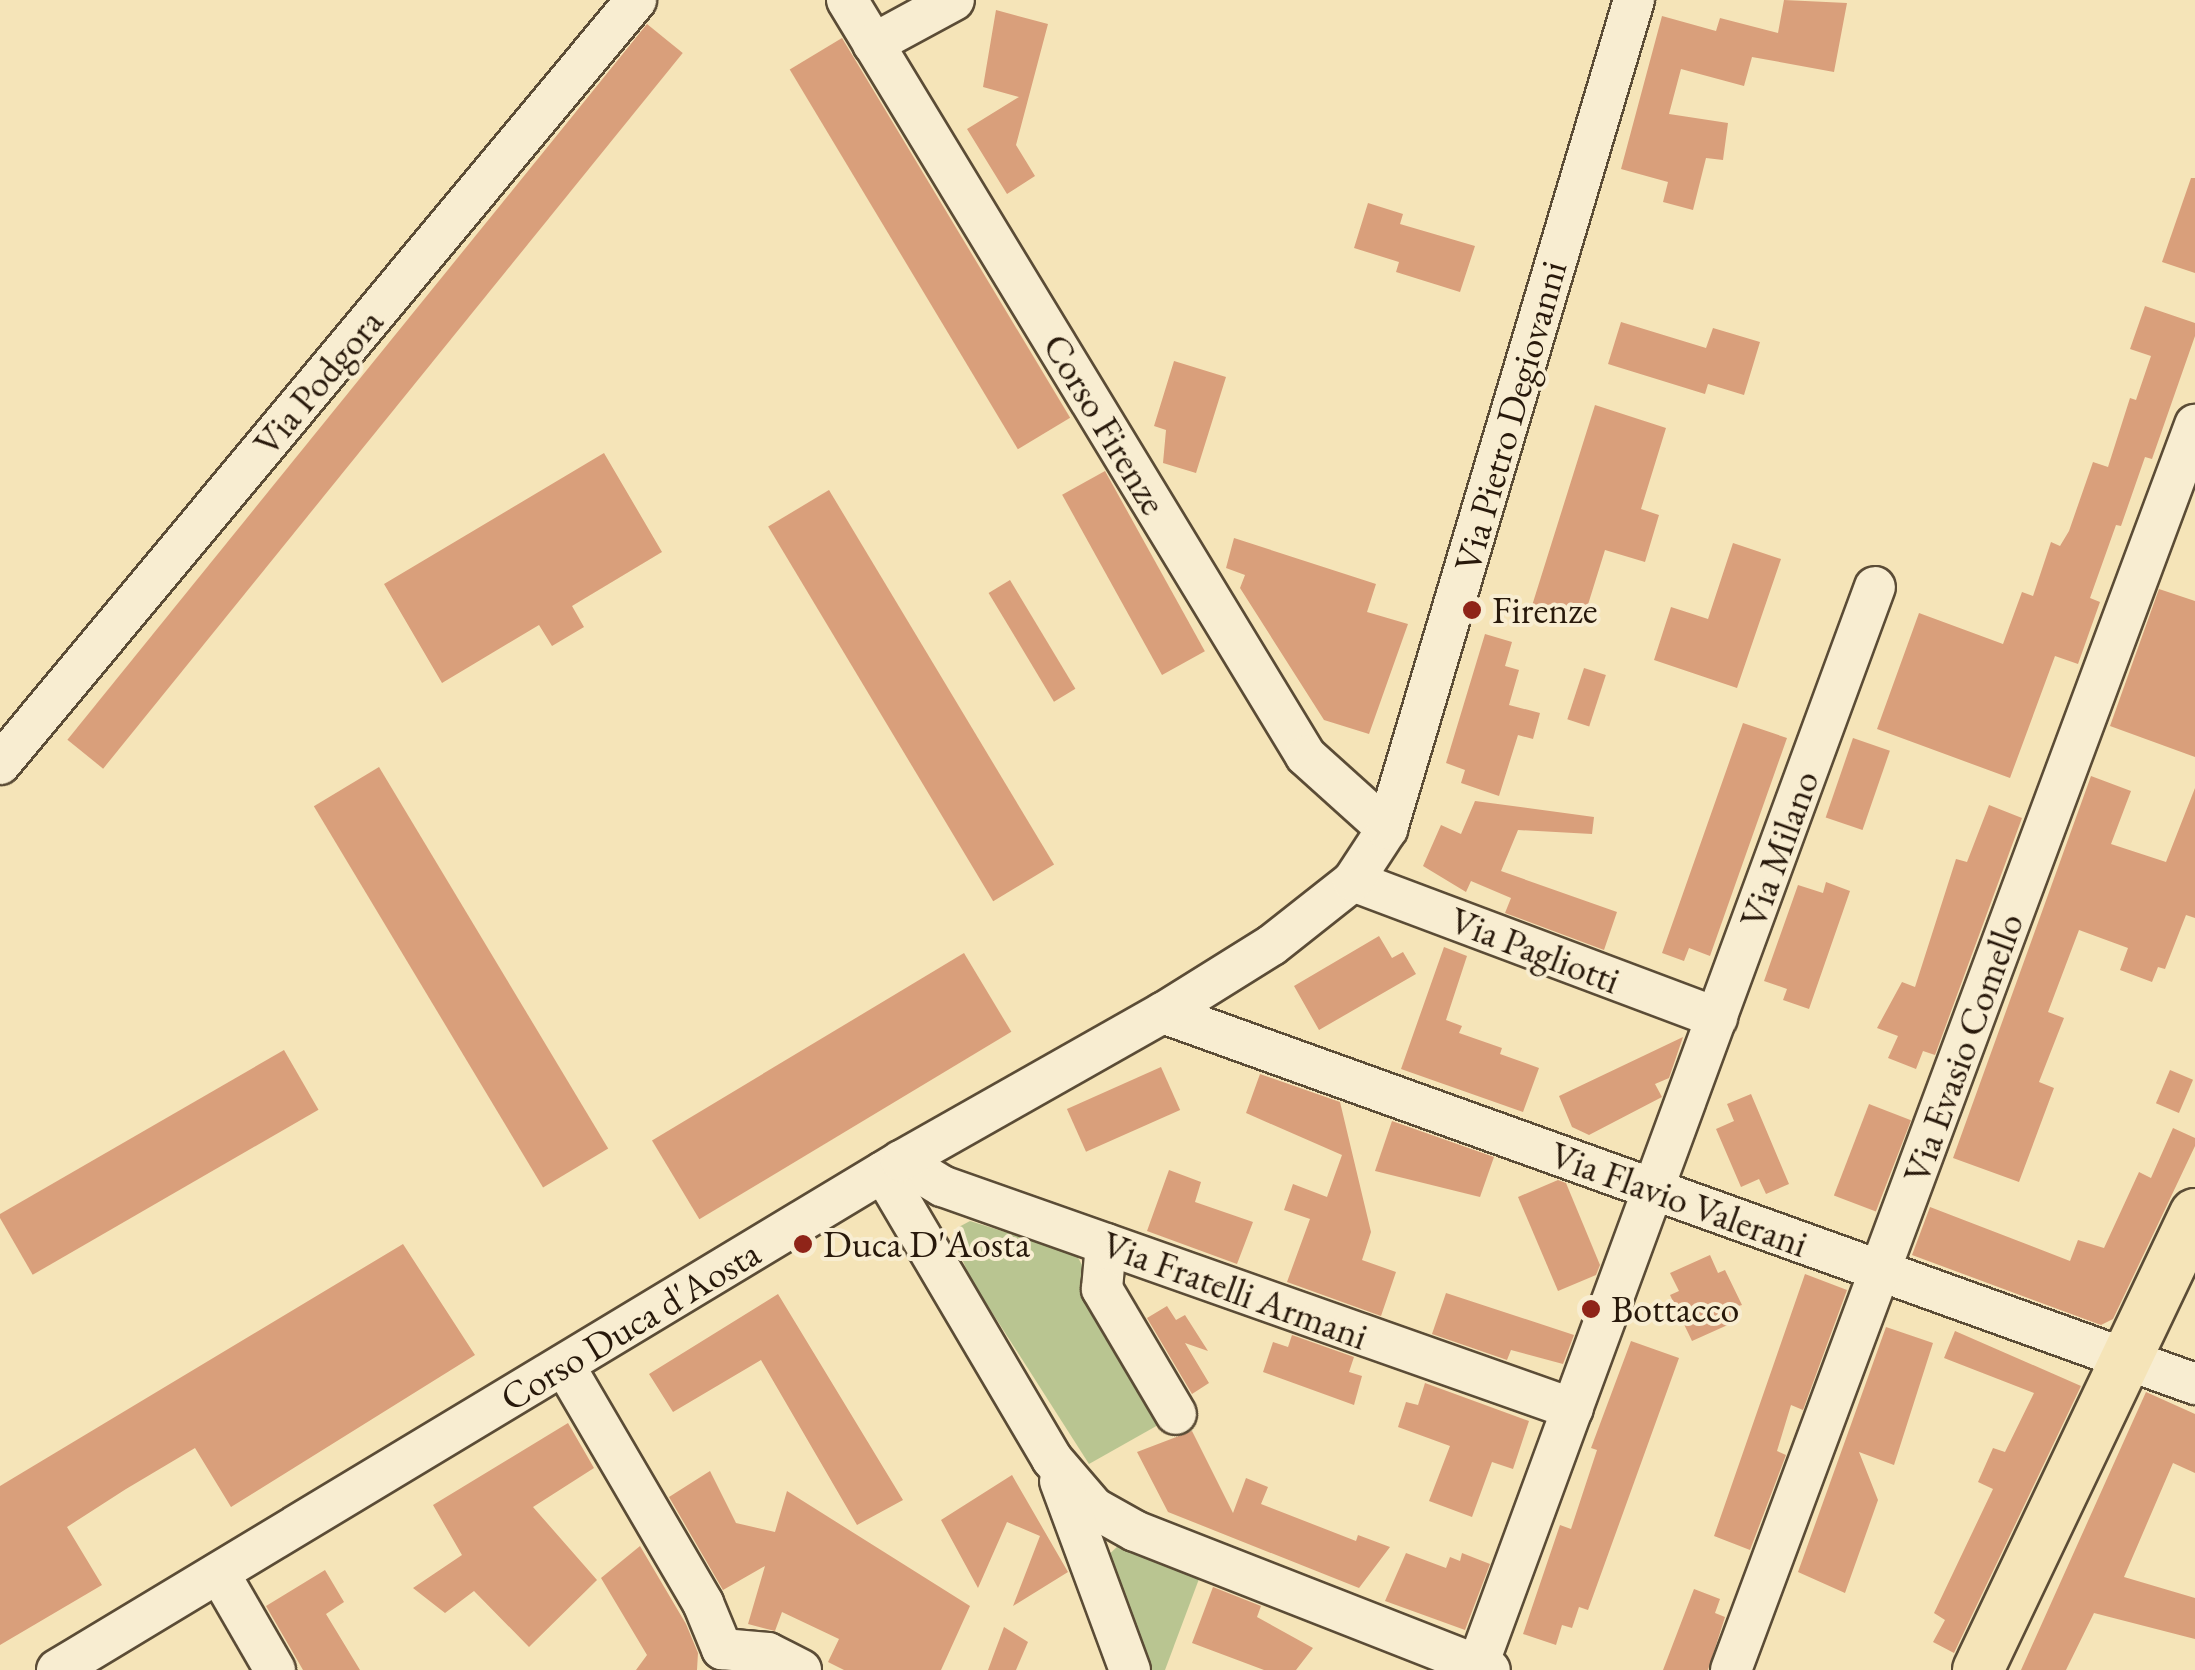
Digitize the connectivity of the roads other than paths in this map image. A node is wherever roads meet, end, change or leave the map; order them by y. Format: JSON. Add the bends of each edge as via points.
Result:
{"nodes":[{"id":1,"x":636,"y":0,"type":"edge"},
{"id":2,"x":846,"y":0,"type":"edge"},
{"id":3,"x":954,"y":0,"type":"edge"},
{"id":4,"x":1634,"y":0,"type":"edge"},
{"id":5,"x":873,"y":44,"type":"junction"},
{"id":6,"x":2195,"y":426,"type":"edge"},
{"id":7,"x":1875,"y":587,"type":"dead end"},
{"id":8,"x":0,"y":764,"type":"edge"},
{"id":9,"x":1387,"y":830,"type":"junction"},
{"id":10,"x":1353,"y":881,"type":"junction"},
{"id":11,"x":1163,"y":1013,"type":"junction"},
{"id":12,"x":1718,"y":1018,"type":"junction"},
{"id":13,"x":892,"y":1166,"type":"junction"},
{"id":14,"x":1654,"y":1190,"type":"junction"},
{"id":15,"x":2195,"y":1214,"type":"edge"},
{"id":16,"x":1106,"y":1244,"type":"junction"},
{"id":17,"x":1880,"y":1271,"type":"junction"},
{"id":18,"x":2128,"y":1358,"type":"junction"},
{"id":19,"x":564,"y":1364,"type":"junction"},
{"id":20,"x":2195,"y":1384,"type":"edge"},
{"id":21,"x":1572,"y":1409,"type":"junction"},
{"id":22,"x":1176,"y":1414,"type":"dead end"},
{"id":23,"x":1052,"y":1458,"type":"junction"},
{"id":24,"x":218,"y":1572,"type":"junction"},
{"id":25,"x":717,"y":1659,"type":"edge"},
{"id":26,"x":1481,"y":1668,"type":"edge"},
{"id":27,"x":57,"y":1670,"type":"edge"},
{"id":28,"x":275,"y":1670,"type":"edge"},
{"id":29,"x":802,"y":1670,"type":"edge"},
{"id":30,"x":1130,"y":1670,"type":"edge"},
{"id":31,"x":1732,"y":1670,"type":"edge"},
{"id":32,"x":1978,"y":1670,"type":"edge"}],
"edges":[{"from":1,"to":8,"type":"street","name":"Via Podgora"},
{"from":2,"to":5,"type":"street","name":"Corso Firenze"},
{"from":3,"to":5,"type":"street"},
{"from":4,"to":9,"type":"street","name":"Via Pietro Degiovanni"},
{"from":5,"to":9,"type":"street","name":"Corso Firenze","via":[[1306,756]]},
{"from":6,"to":17,"type":"street","name":"Via Evasio Comello"},
{"from":7,"to":12,"type":"street","name":"Via Milano"},
{"from":9,"to":10,"type":"street","name":"Via Pietro Degiovanni"},
{"from":10,"to":11,"type":"street","name":"Corso Duca d'Aosta","via":[[1285,936]]},
{"from":10,"to":12,"type":"street","name":"Via Pagliotti"},
{"from":11,"to":13,"type":"street","name":"Corso Duca d'Aosta"},
{"from":11,"to":14,"type":"street","name":"Via Flavio Valerani"},
{"from":12,"to":14,"type":"street","name":"Via Milano"},
{"from":13,"to":16,"type":"street","name":"Via Fratelli Armani"},
{"from":13,"to":19,"type":"street","name":"Corso Duca d'Aosta"},
{"from":13,"to":23,"type":"street"},
{"from":14,"to":17,"type":"street","name":"Via Flavio Valerani"},
{"from":14,"to":21,"type":"street","name":"Via Milano"},
{"from":15,"to":18,"type":"main road"},
{"from":16,"to":21,"type":"street","name":"Via Fratelli Armani"},
{"from":16,"to":22,"type":"street","via":[[1102,1289]]},
{"from":17,"to":18,"type":"street","name":"Via Flavio Valerani"},
{"from":17,"to":31,"type":"street","name":"Via Evasio Comello"},
{"from":18,"to":20,"type":"street","name":"Via Flavio Valerani"},
{"from":18,"to":32,"type":"main road"},
{"from":19,"to":24,"type":"street","name":"Corso Duca d'Aosta"},
{"from":19,"to":25,"type":"street","via":[[703,1603]]},
{"from":21,"to":26,"type":"street"},
{"from":23,"to":26,"type":"street","via":[[1094,1508]]},
{"from":23,"to":30,"type":"street"},
{"from":24,"to":27,"type":"street","name":"Corso Duca d'Aosta"},
{"from":24,"to":28,"type":"street"},
{"from":25,"to":29,"type":"street","via":[[768,1652]]}]}
